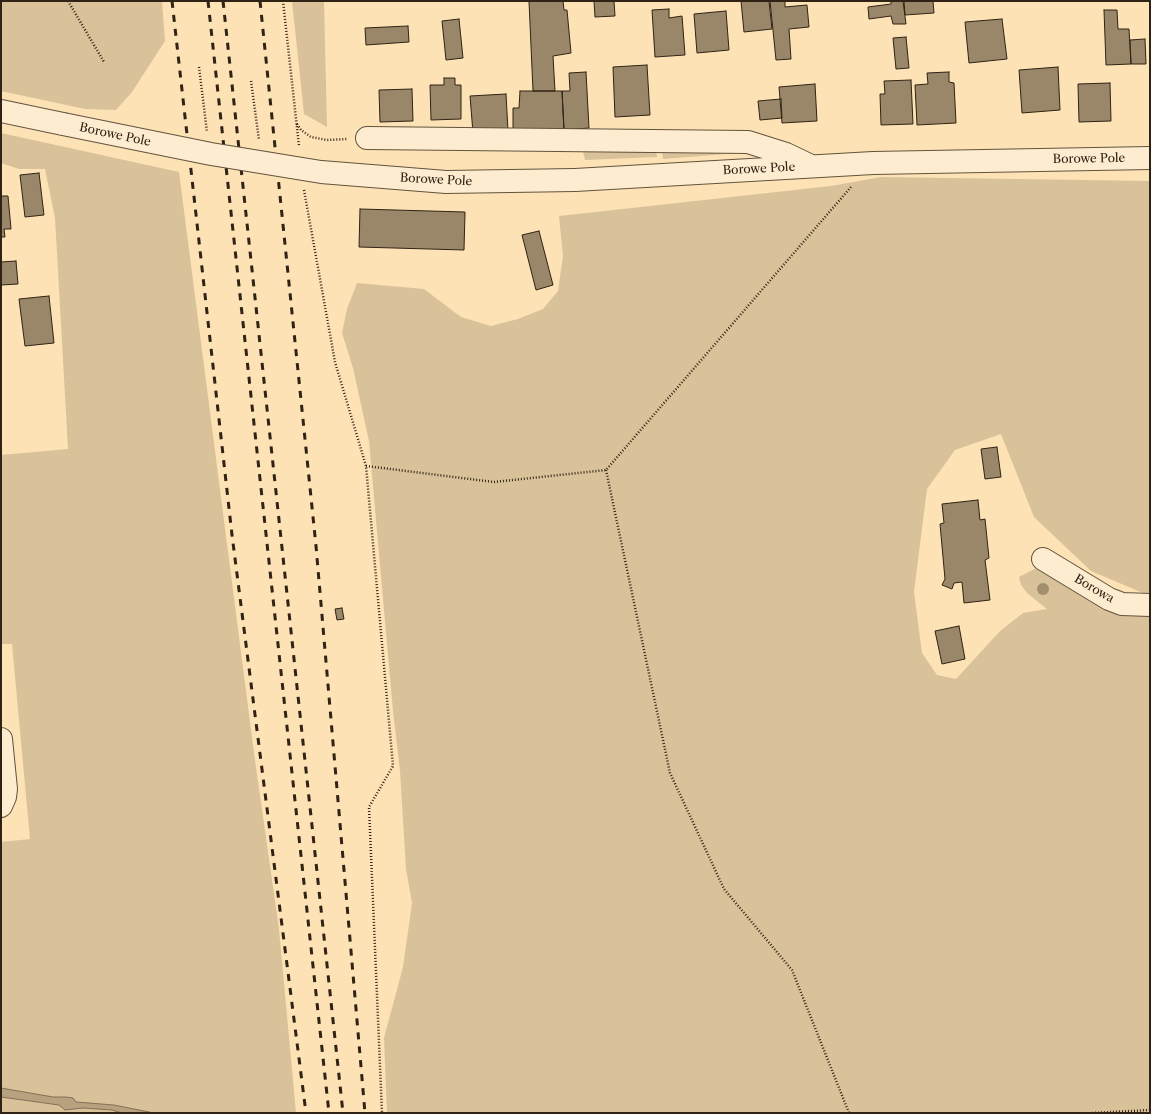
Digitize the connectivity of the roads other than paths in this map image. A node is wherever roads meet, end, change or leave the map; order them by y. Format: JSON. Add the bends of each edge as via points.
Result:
{"nodes":[{"id":1,"x":1,"y":111,"type":"edge"},
{"id":2,"x":367,"y":138,"type":"road end"},
{"id":3,"x":1150,"y":158,"type":"edge"},
{"id":4,"x":812,"y":166,"type":"junction"},
{"id":5,"x":1043,"y":558,"type":"dead end"},
{"id":6,"x":1150,"y":605,"type":"edge"},
{"id":7,"x":1,"y":739,"type":"edge"},
{"id":8,"x":1,"y":806,"type":"edge"}],
"edges":[{"from":1,"to":4,"type":"street","name":"Borowe Pole","bridge":true,"via":[[218,156],[321,172],[446,182],[575,180]]},
{"from":2,"to":4,"type":"street","name":"Borowe Pole","via":[[748,142],[786,154]]},
{"from":3,"to":4,"type":"street","name":"Borowe Pole"},
{"from":5,"to":6,"type":"street","name":"Borowa","via":[[1109,599],[1122,604]]},
{"from":7,"to":8,"type":"street","via":[[6,789]]}]}
